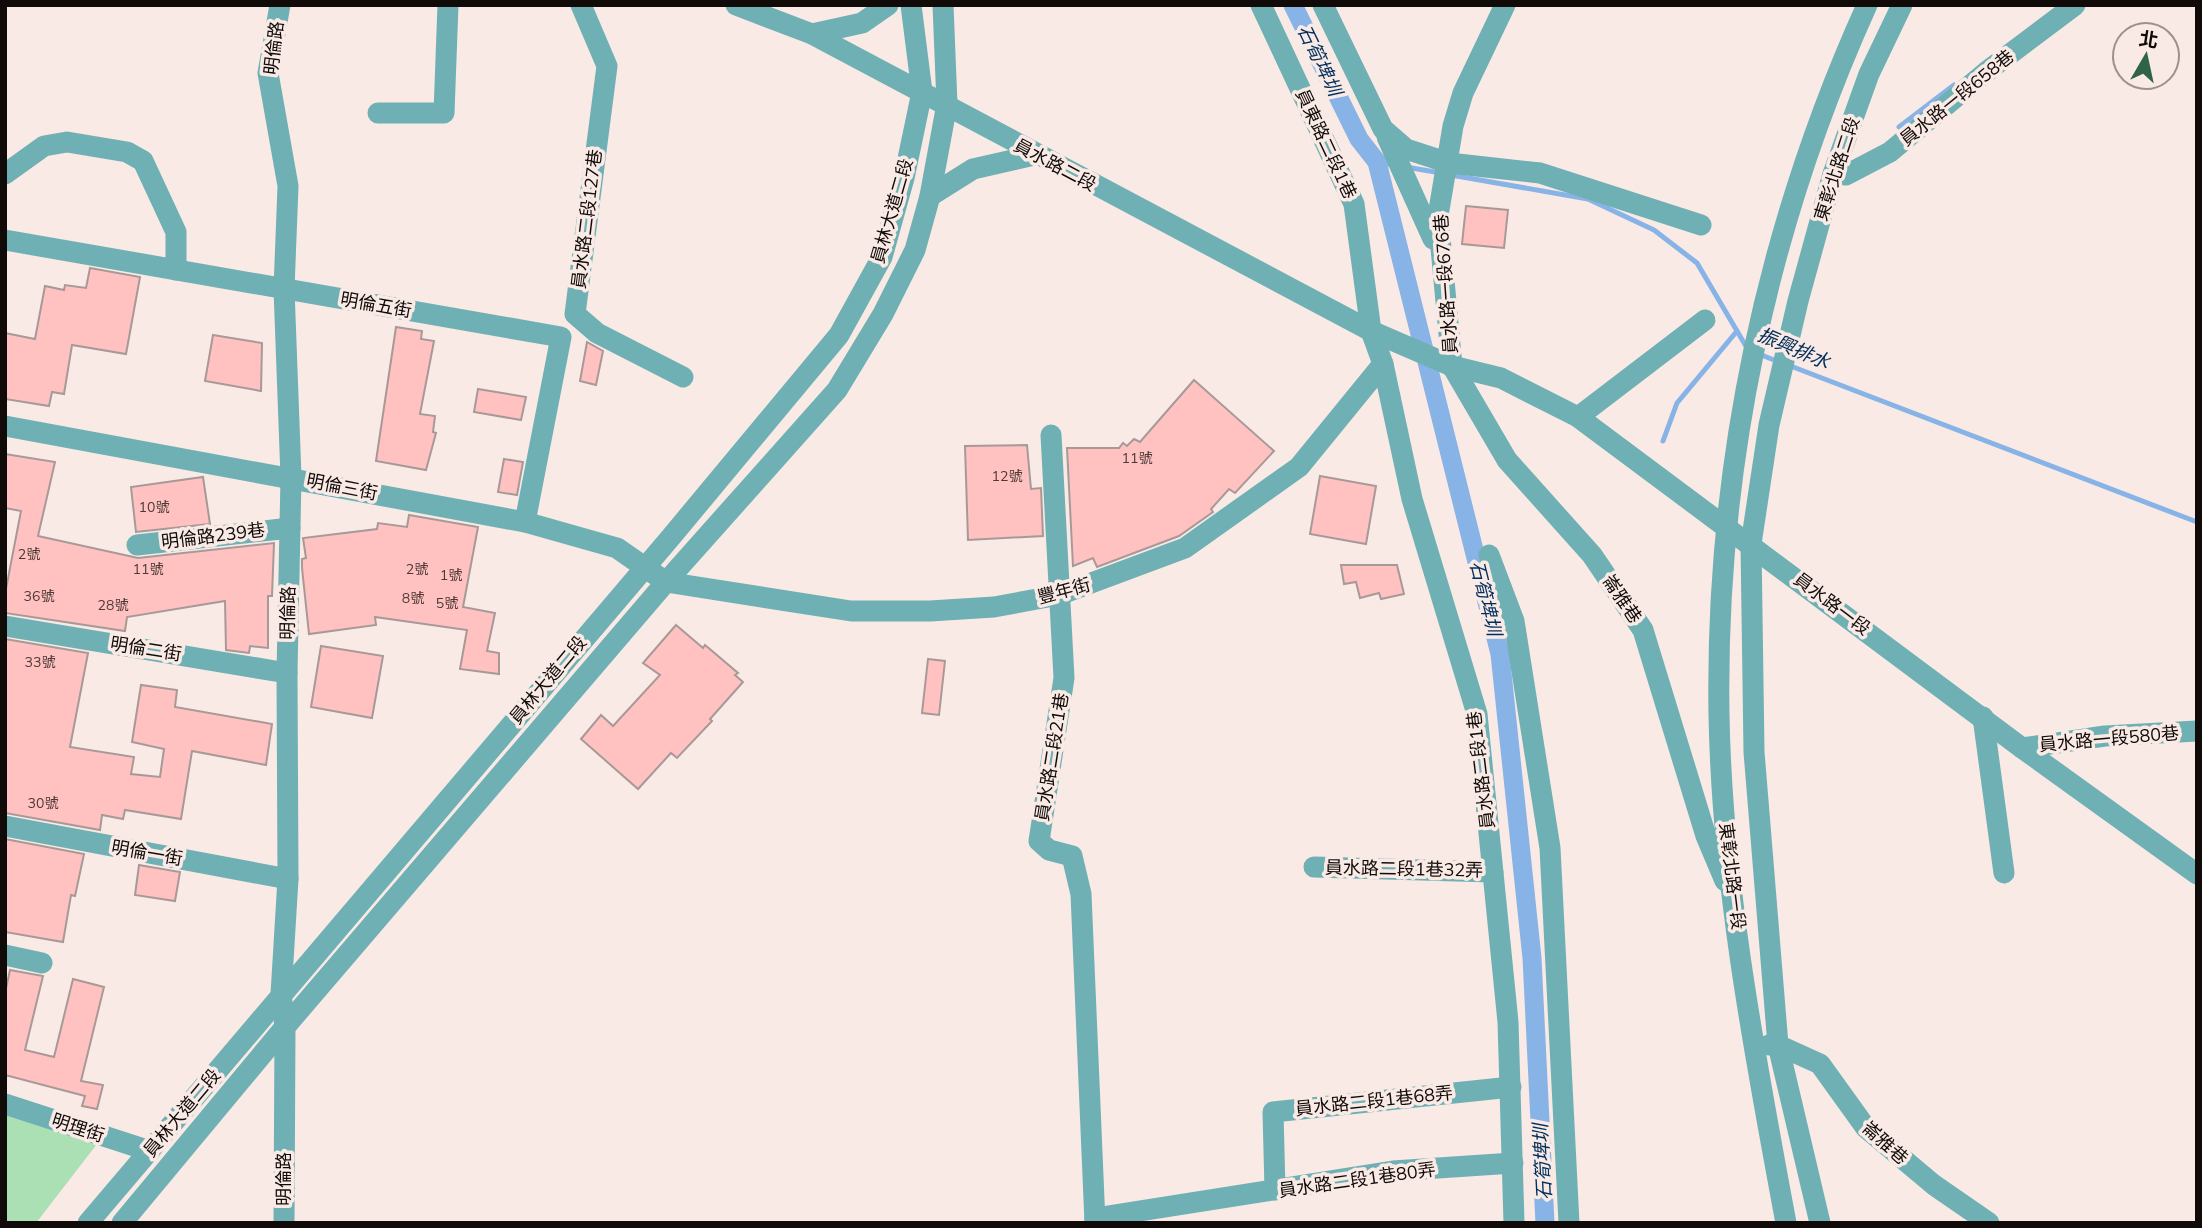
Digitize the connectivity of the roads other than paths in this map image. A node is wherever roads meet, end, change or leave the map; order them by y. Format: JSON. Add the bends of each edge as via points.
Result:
{"nodes":[{"id":1,"x":280,"y":5,"type":"edge"},
{"id":2,"x":448,"y":5,"type":"edge"},
{"id":3,"x":581,"y":5,"type":"edge"},
{"id":4,"x":736,"y":5,"type":"edge"},
{"id":5,"x":888,"y":5,"type":"edge"},
{"id":6,"x":911,"y":5,"type":"edge"},
{"id":7,"x":943,"y":5,"type":"edge"},
{"id":8,"x":1261,"y":5,"type":"edge"},
{"id":9,"x":1323,"y":5,"type":"edge"},
{"id":10,"x":1505,"y":5,"type":"edge"},
{"id":11,"x":1867,"y":5,"type":"edge"},
{"id":12,"x":1902,"y":5,"type":"edge"},
{"id":13,"x":2076,"y":5,"type":"edge"},
{"id":14,"x":812,"y":34,"type":"junction"},
{"id":15,"x":922,"y":92,"type":"junction"},
{"id":16,"x":947,"y":104,"type":"junction"},
{"id":17,"x":379,"y":113,"type":"dead end"},
{"id":18,"x":1383,"y":129,"type":"junction"},
{"id":19,"x":1034,"y":155,"type":"junction"},
{"id":20,"x":1449,"y":163,"type":"junction"},
{"id":21,"x":5,"y":174,"type":"edge"},
{"id":22,"x":1833,"y":174,"type":"junction"},
{"id":23,"x":930,"y":196,"type":"junction"},
{"id":24,"x":1431,"y":216,"type":"junction"},
{"id":25,"x":1701,"y":225,"type":"dead end"},
{"id":26,"x":5,"y":240,"type":"edge"},
{"id":27,"x":176,"y":271,"type":"junction"},
{"id":28,"x":284,"y":289,"type":"junction"},
{"id":29,"x":582,"y":320,"type":"junction"},
{"id":30,"x":1704,"y":320,"type":"dead end"},
{"id":31,"x":1371,"y":331,"type":"junction"},
{"id":32,"x":561,"y":337,"type":"junction"},
{"id":33,"x":1383,"y":364,"type":"junction"},
{"id":34,"x":1452,"y":366,"type":"junction"},
{"id":35,"x":683,"y":377,"type":"dead end"},
{"id":36,"x":1578,"y":417,"type":"junction"},
{"id":37,"x":5,"y":426,"type":"edge"},
{"id":38,"x":1051,"y":435,"type":"dead end"},
{"id":39,"x":291,"y":477,"type":"junction"},
{"id":40,"x":524,"y":522,"type":"junction"},
{"id":41,"x":1725,"y":526,"type":"junction"},
{"id":42,"x":290,"y":528,"type":"junction"},
{"id":43,"x":1751,"y":544,"type":"junction"},
{"id":44,"x":137,"y":545,"type":"dead end"},
{"id":45,"x":1489,"y":555,"type":"dead end"},
{"id":46,"x":644,"y":567,"type":"junction"},
{"id":47,"x":667,"y":582,"type":"junction"},
{"id":48,"x":1059,"y":596,"type":"junction"},
{"id":49,"x":5,"y":626,"type":"edge"},
{"id":50,"x":287,"y":673,"type":"junction"},
{"id":51,"x":1983,"y":717,"type":"junction"},
{"id":52,"x":2197,"y":732,"type":"edge"},
{"id":53,"x":2022,"y":748,"type":"junction"},
{"id":54,"x":5,"y":826,"type":"edge"},
{"id":55,"x":1314,"y":867,"type":"dead end"},
{"id":56,"x":1493,"y":872,"type":"junction"},
{"id":57,"x":2004,"y":873,"type":"dead end"},
{"id":58,"x":2197,"y":874,"type":"edge"},
{"id":59,"x":288,"y":879,"type":"junction"},
{"id":60,"x":1736,"y":909,"type":"junction"},
{"id":61,"x":5,"y":955,"type":"edge"},
{"id":62,"x":42,"y":963,"type":"dead end"},
{"id":63,"x":281,"y":994,"type":"junction"},
{"id":64,"x":285,"y":1027,"type":"junction"},
{"id":65,"x":1753,"y":1044,"type":"junction"},
{"id":66,"x":1778,"y":1045,"type":"junction"},
{"id":67,"x":1511,"y":1087,"type":"junction"},
{"id":68,"x":5,"y":1104,"type":"edge"},
{"id":69,"x":150,"y":1151,"type":"junction"},
{"id":70,"x":1513,"y":1163,"type":"junction"},
{"id":71,"x":1275,"y":1190,"type":"junction"},
{"id":72,"x":1201,"y":1212,"type":"edge"},
{"id":73,"x":1095,"y":1220,"type":"edge"},
{"id":74,"x":88,"y":1223,"type":"edge"},
{"id":75,"x":122,"y":1223,"type":"edge"},
{"id":76,"x":284,"y":1223,"type":"edge"},
{"id":77,"x":1514,"y":1223,"type":"edge"},
{"id":78,"x":1569,"y":1223,"type":"edge"},
{"id":79,"x":1786,"y":1223,"type":"edge"},
{"id":80,"x":1820,"y":1223,"type":"edge"},
{"id":81,"x":1989,"y":1223,"type":"edge"}],
"edges":[{"from":1,"to":28,"type":"street","name":"明倫路","via":[[268,73],[288,186]]},
{"from":2,"to":17,"type":"street","via":[[444,113]]},
{"from":3,"to":29,"type":"street","name":"員水路二段127巷","via":[[607,66],[575,314]]},
{"from":4,"to":14,"type":"street","name":"員水路二段"},
{"from":5,"to":14,"type":"street","via":[[862,23]]},
{"from":6,"to":15,"type":"street","name":"員林大道二段"},
{"from":7,"to":16,"type":"street","name":"員林大道二段"},
{"from":8,"to":31,"type":"street","name":"員東路二段1巷","via":[[1354,204]]},
{"from":9,"to":18,"type":"street","name":"員水路一段676巷"},
{"from":10,"to":20,"type":"street","name":"員水路一段676巷","via":[[1463,93],[1453,125]]},
{"from":11,"to":41,"type":"street","name":"東彰北路二段","via":[[1838,70],[1798,184],[1757,334],[1739,419]]},
{"from":12,"to":22,"type":"street","name":"東彰北路二段","via":[[1869,74]]},
{"from":13,"to":22,"type":"street","name":"員水路一段658巷","via":[[1890,152],[1846,175]]},
{"from":14,"to":15,"type":"street","name":"員水路二段"},
{"from":15,"to":16,"type":"street","name":"員水路二段"},
{"from":15,"to":46,"type":"street","name":"員林大道二段","via":[[882,257],[839,335]]},
{"from":16,"to":19,"type":"street","name":"員水路二段"},
{"from":16,"to":23,"type":"street","name":"員林大道二段"},
{"from":18,"to":20,"type":"street","via":[[1406,149]]},
{"from":18,"to":24,"type":"street","name":"員水路一段676巷"},
{"from":19,"to":23,"type":"street","via":[[973,169]]},
{"from":19,"to":31,"type":"street","name":"員水路二段"},
{"from":20,"to":24,"type":"street","name":"員水路一段676巷"},
{"from":20,"to":25,"type":"street","via":[[1540,173]]},
{"from":21,"to":27,"type":"street","via":[[44,146],[67,142],[127,152],[143,162],[176,232]]},
{"from":22,"to":43,"type":"street","name":"東彰北路二段","via":[[1769,425]]},
{"from":23,"to":47,"type":"street","name":"員林大道二段","via":[[915,250],[837,390]]},
{"from":24,"to":34,"type":"street","name":"員水路一段676巷","via":[[1441,261]]},
{"from":26,"to":27,"type":"street","name":"明倫五街"},
{"from":27,"to":28,"type":"street","name":"明倫五街"},
{"from":28,"to":32,"type":"street","name":"明倫五街"},
{"from":28,"to":39,"type":"street","name":"明倫路"},
{"from":29,"to":32,"type":"street"},
{"from":29,"to":35,"type":"street","via":[[597,333]]},
{"from":30,"to":36,"type":"street"},
{"from":31,"to":33,"type":"street","name":"員水路二段1巷"},
{"from":31,"to":34,"type":"street","name":"員水路二段"},
{"from":32,"to":40,"type":"street"},
{"from":33,"to":48,"type":"street","name":"豐年街","via":[[1299,467],[1185,548]]},
{"from":33,"to":56,"type":"street","name":"員水路二段1巷","via":[[1412,499],[1477,714]]},
{"from":34,"to":36,"type":"street","name":"員水路一段","via":[[1501,378]]},
{"from":34,"to":60,"type":"street","name":"崙雅巷","via":[[1507,460],[1592,555],[1643,630],[1706,836]]},
{"from":36,"to":41,"type":"street","name":"員水路一段"},
{"from":37,"to":39,"type":"street","name":"明倫三街"},
{"from":38,"to":48,"type":"street","name":"員水路二段21巷"},
{"from":39,"to":40,"type":"street","name":"明倫三街"},
{"from":39,"to":42,"type":"street","name":"明倫路"},
{"from":40,"to":46,"type":"street","name":"明倫三街","via":[[617,548]]},
{"from":41,"to":43,"type":"street","name":"員水路一段"},
{"from":41,"to":60,"type":"street","name":"東彰北路一段","via":[[1719,714],[1724,818]]},
{"from":42,"to":44,"type":"street","name":"明倫路239巷"},
{"from":42,"to":50,"type":"street","name":"明倫路"},
{"from":43,"to":51,"type":"street","name":"員水路一段"},
{"from":43,"to":66,"type":"street","name":"東彰北路一段","via":[[1754,752]]},
{"from":45,"to":78,"type":"street","via":[[1514,621],[1550,848]]},
{"from":46,"to":47,"type":"street","name":"明倫三街"},
{"from":46,"to":63,"type":"street","name":"員林大道二段"},
{"from":47,"to":48,"type":"street","name":"豐年街","via":[[851,611],[994,607]]},
{"from":47,"to":64,"type":"street","name":"員林大道二段"},
{"from":48,"to":73,"type":"street","name":"員水路二段21巷","via":[[1064,678],[1039,841],[1049,850],[1072,856],[1081,894]]},
{"from":49,"to":50,"type":"street","name":"明倫二街"},
{"from":50,"to":59,"type":"street","name":"明倫路"},
{"from":51,"to":53,"type":"street","name":"員水路一段"},
{"from":51,"to":57,"type":"street"},
{"from":52,"to":53,"type":"street","name":"員水路一段580巷","via":[[2105,736]]},
{"from":53,"to":58,"type":"street","name":"員水路一段"},
{"from":54,"to":59,"type":"street","name":"明倫一街"},
{"from":55,"to":56,"type":"street","name":"員水路二段1巷32弄"},
{"from":56,"to":67,"type":"street","name":"員水路二段1巷"},
{"from":59,"to":63,"type":"street","name":"明倫路"},
{"from":60,"to":65,"type":"street","name":"東彰北路一段"},
{"from":61,"to":62,"type":"street"},
{"from":63,"to":64,"type":"street","name":"明倫路"},
{"from":63,"to":69,"type":"street","name":"員林大道二段"},
{"from":64,"to":75,"type":"street","name":"員林大道二段"},
{"from":64,"to":76,"type":"street","name":"明倫路"},
{"from":65,"to":66,"type":"street","name":"崙雅巷"},
{"from":65,"to":79,"type":"street","name":"東彰北路一段"},
{"from":66,"to":80,"type":"street","name":"東彰北路一段"},
{"from":66,"to":81,"type":"street","name":"崙雅巷","via":[[1820,1064],[1866,1128],[1934,1185]]},
{"from":67,"to":70,"type":"street","name":"員水路二段1巷"},
{"from":67,"to":71,"type":"street","name":"員水路二段1巷68弄","via":[[1273,1112]]},
{"from":68,"to":69,"type":"street","name":"明理街"},
{"from":69,"to":74,"type":"street","name":"員林大道二段"},
{"from":70,"to":71,"type":"street","name":"員水路二段1巷80弄","via":[[1393,1171]]},
{"from":70,"to":77,"type":"street","name":"員水路二段1巷"},
{"from":71,"to":72,"type":"street","name":"員水路二段1巷80弄"},
{"from":72,"to":73,"type":"street","name":"員水路二段1巷80弄"}]}
